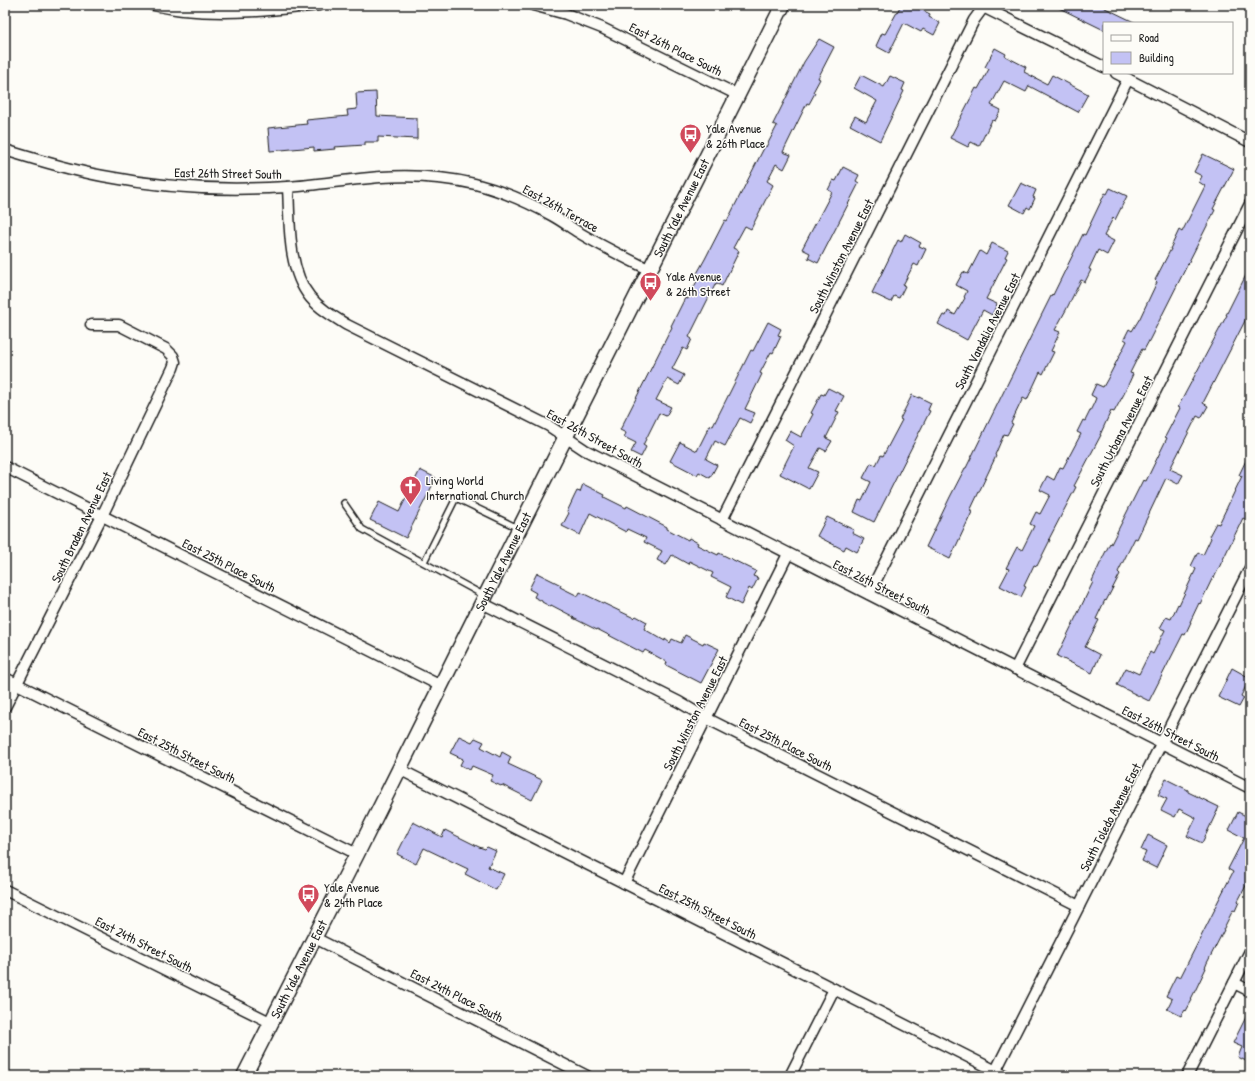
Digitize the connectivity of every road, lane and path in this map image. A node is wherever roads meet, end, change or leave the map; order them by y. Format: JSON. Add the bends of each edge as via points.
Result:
{"nodes":[{"id":1,"x":153,"y":5,"type":"edge"},
{"id":2,"x":319,"y":5,"type":"edge"},
{"id":3,"x":533,"y":5,"type":"edge"},
{"id":4,"x":784,"y":5,"type":"edge"},
{"id":5,"x":982,"y":6,"type":"edge"},
{"id":6,"x":1103,"y":66,"type":"edge"},
{"id":7,"x":1118,"y":74,"type":"edge"},
{"id":8,"x":1128,"y":79,"type":"junction"},
{"id":9,"x":738,"y":95,"type":"junction"},
{"id":10,"x":1250,"y":142,"type":"edge"},
{"id":11,"x":5,"y":150,"type":"edge"},
{"id":12,"x":288,"y":187,"type":"junction"},
{"id":13,"x":1250,"y":204,"type":"edge"},
{"id":14,"x":650,"y":270,"type":"junction"},
{"id":15,"x":91,"y":325,"type":"dead end"},
{"id":16,"x":566,"y":437,"type":"junction"},
{"id":17,"x":5,"y":467,"type":"edge"},
{"id":18,"x":344,"y":503,"type":"dead end"},
{"id":19,"x":102,"y":516,"type":"junction"},
{"id":20,"x":722,"y":520,"type":"junction"},
{"id":21,"x":520,"y":529,"type":"junction"},
{"id":22,"x":788,"y":554,"type":"junction"},
{"id":23,"x":424,"y":562,"type":"junction"},
{"id":24,"x":1250,"y":568,"type":"edge"},
{"id":25,"x":869,"y":594,"type":"junction"},
{"id":26,"x":484,"y":600,"type":"junction"},
{"id":27,"x":1015,"y":669,"type":"junction"},
{"id":28,"x":5,"y":678,"type":"edge"},
{"id":29,"x":17,"y":684,"type":"junction"},
{"id":30,"x":441,"y":686,"type":"junction"},
{"id":31,"x":5,"y":708,"type":"edge"},
{"id":32,"x":706,"y":718,"type":"junction"},
{"id":33,"x":1162,"y":743,"type":"junction"},
{"id":34,"x":399,"y":769,"type":"junction"},
{"id":35,"x":1250,"y":788,"type":"edge"},
{"id":36,"x":357,"y":854,"type":"junction"},
{"id":37,"x":624,"y":883,"type":"junction"},
{"id":38,"x":5,"y":890,"type":"edge"},
{"id":39,"x":1080,"y":906,"type":"junction"},
{"id":40,"x":315,"y":938,"type":"junction"},
{"id":41,"x":1250,"y":952,"type":"edge"},
{"id":42,"x":1234,"y":983,"type":"junction"},
{"id":43,"x":834,"y":989,"type":"junction"},
{"id":44,"x":1250,"y":991,"type":"edge"},
{"id":45,"x":272,"y":1023,"type":"junction"},
{"id":46,"x":994,"y":1073,"type":"edge"},
{"id":47,"x":244,"y":1076,"type":"edge"},
{"id":48,"x":587,"y":1076,"type":"edge"},
{"id":49,"x":790,"y":1076,"type":"edge"},
{"id":50,"x":1006,"y":1076,"type":"edge"},
{"id":51,"x":1187,"y":1076,"type":"edge"}],
"edges":[{"from":1,"to":2,"type":"street","via":[[225,12]]},
{"from":3,"to":9,"type":"street","name":"East 26th Place South","via":[[602,28]]},
{"from":4,"to":9,"type":"main road","name":"South Yale Avenue East"},
{"from":5,"to":6,"type":"street"},
{"from":5,"to":20,"type":"street","name":"South Winston Avenue East"},
{"from":7,"to":8,"type":"street"},
{"from":8,"to":10,"type":"street"},
{"from":8,"to":25,"type":"street","name":"South Vandalia Avenue East"},
{"from":9,"to":14,"type":"main road","name":"South Yale Avenue East"},
{"from":11,"to":12,"type":"street","name":"East 26th Street South","via":[[102,176],[149,184],[199,188]]},
{"from":12,"to":14,"type":"street","name":"East 26th Terrace","via":[[408,176],[474,184],[506,192],[530,203]]},
{"from":12,"to":16,"type":"street","name":"East 26th Street South","via":[[290,238],[294,263],[300,281],[310,297],[347,325],[549,426]]},
{"from":13,"to":27,"type":"street","name":"South Urbana Avenue East"},
{"from":14,"to":16,"type":"main road","name":"South Yale Avenue East"},
{"from":15,"to":19,"type":"street","name":"South Braden Avenue East","via":[[118,325],[166,349],[175,362]]},
{"from":16,"to":20,"type":"street","name":"East 26th Street South","via":[[585,450]]},
{"from":16,"to":21,"type":"main road","name":"South Yale Avenue East"},
{"from":17,"to":19,"type":"street","name":"East 25th Place South"},
{"from":18,"to":23,"type":"lane","via":[[362,529]]},
{"from":19,"to":29,"type":"street","name":"South Braden Avenue East"},
{"from":19,"to":30,"type":"street","name":"East 25th Place South"},
{"from":20,"to":22,"type":"street","name":"East 26th Street South"},
{"from":21,"to":23,"type":"lane","via":[[456,498]]},
{"from":21,"to":26,"type":"main road","name":"South Yale Avenue East"},
{"from":22,"to":25,"type":"street","name":"East 26th Street South"},
{"from":22,"to":32,"type":"street","name":"South Winston Avenue East"},
{"from":23,"to":26,"type":"lane"},
{"from":24,"to":33,"type":"street","name":"South Toledo Avenue East"},
{"from":25,"to":27,"type":"street","name":"East 26th Street South"},
{"from":26,"to":30,"type":"main road","name":"South Yale Avenue East"},
{"from":26,"to":32,"type":"street","name":"East 25th Place South"},
{"from":27,"to":33,"type":"street","name":"East 26th Street South"},
{"from":28,"to":29,"type":"street","name":"East 25th Street South"},
{"from":29,"to":31,"type":"street","name":"South Braden Avenue East"},
{"from":29,"to":36,"type":"street","name":"East 25th Street South"},
{"from":30,"to":34,"type":"main road","name":"South Yale Avenue East"},
{"from":32,"to":37,"type":"street","name":"South Winston Avenue East"},
{"from":32,"to":39,"type":"street","name":"East 25th Place South"},
{"from":33,"to":35,"type":"street","name":"East 26th Street South"},
{"from":33,"to":39,"type":"street","name":"South Toledo Avenue East"},
{"from":34,"to":36,"type":"main road","name":"South Yale Avenue East"},
{"from":34,"to":37,"type":"street","name":"East 25th Street South"},
{"from":36,"to":40,"type":"main road","name":"South Yale Avenue East"},
{"from":37,"to":43,"type":"street","name":"East 25th Street South"},
{"from":38,"to":45,"type":"street","name":"East 24th Street South"},
{"from":39,"to":46,"type":"street","name":"South Toledo Avenue East"},
{"from":40,"to":45,"type":"main road","name":"South Yale Avenue East"},
{"from":40,"to":48,"type":"street","name":"East 24th Place South"},
{"from":41,"to":42,"type":"street"},
{"from":42,"to":44,"type":"street"},
{"from":42,"to":51,"type":"street"},
{"from":43,"to":46,"type":"street","name":"East 25th Street South"},
{"from":43,"to":49,"type":"street"},
{"from":45,"to":47,"type":"main road","name":"South Yale Avenue East"},
{"from":46,"to":50,"type":"street","name":"East 25th Street South"}]}
